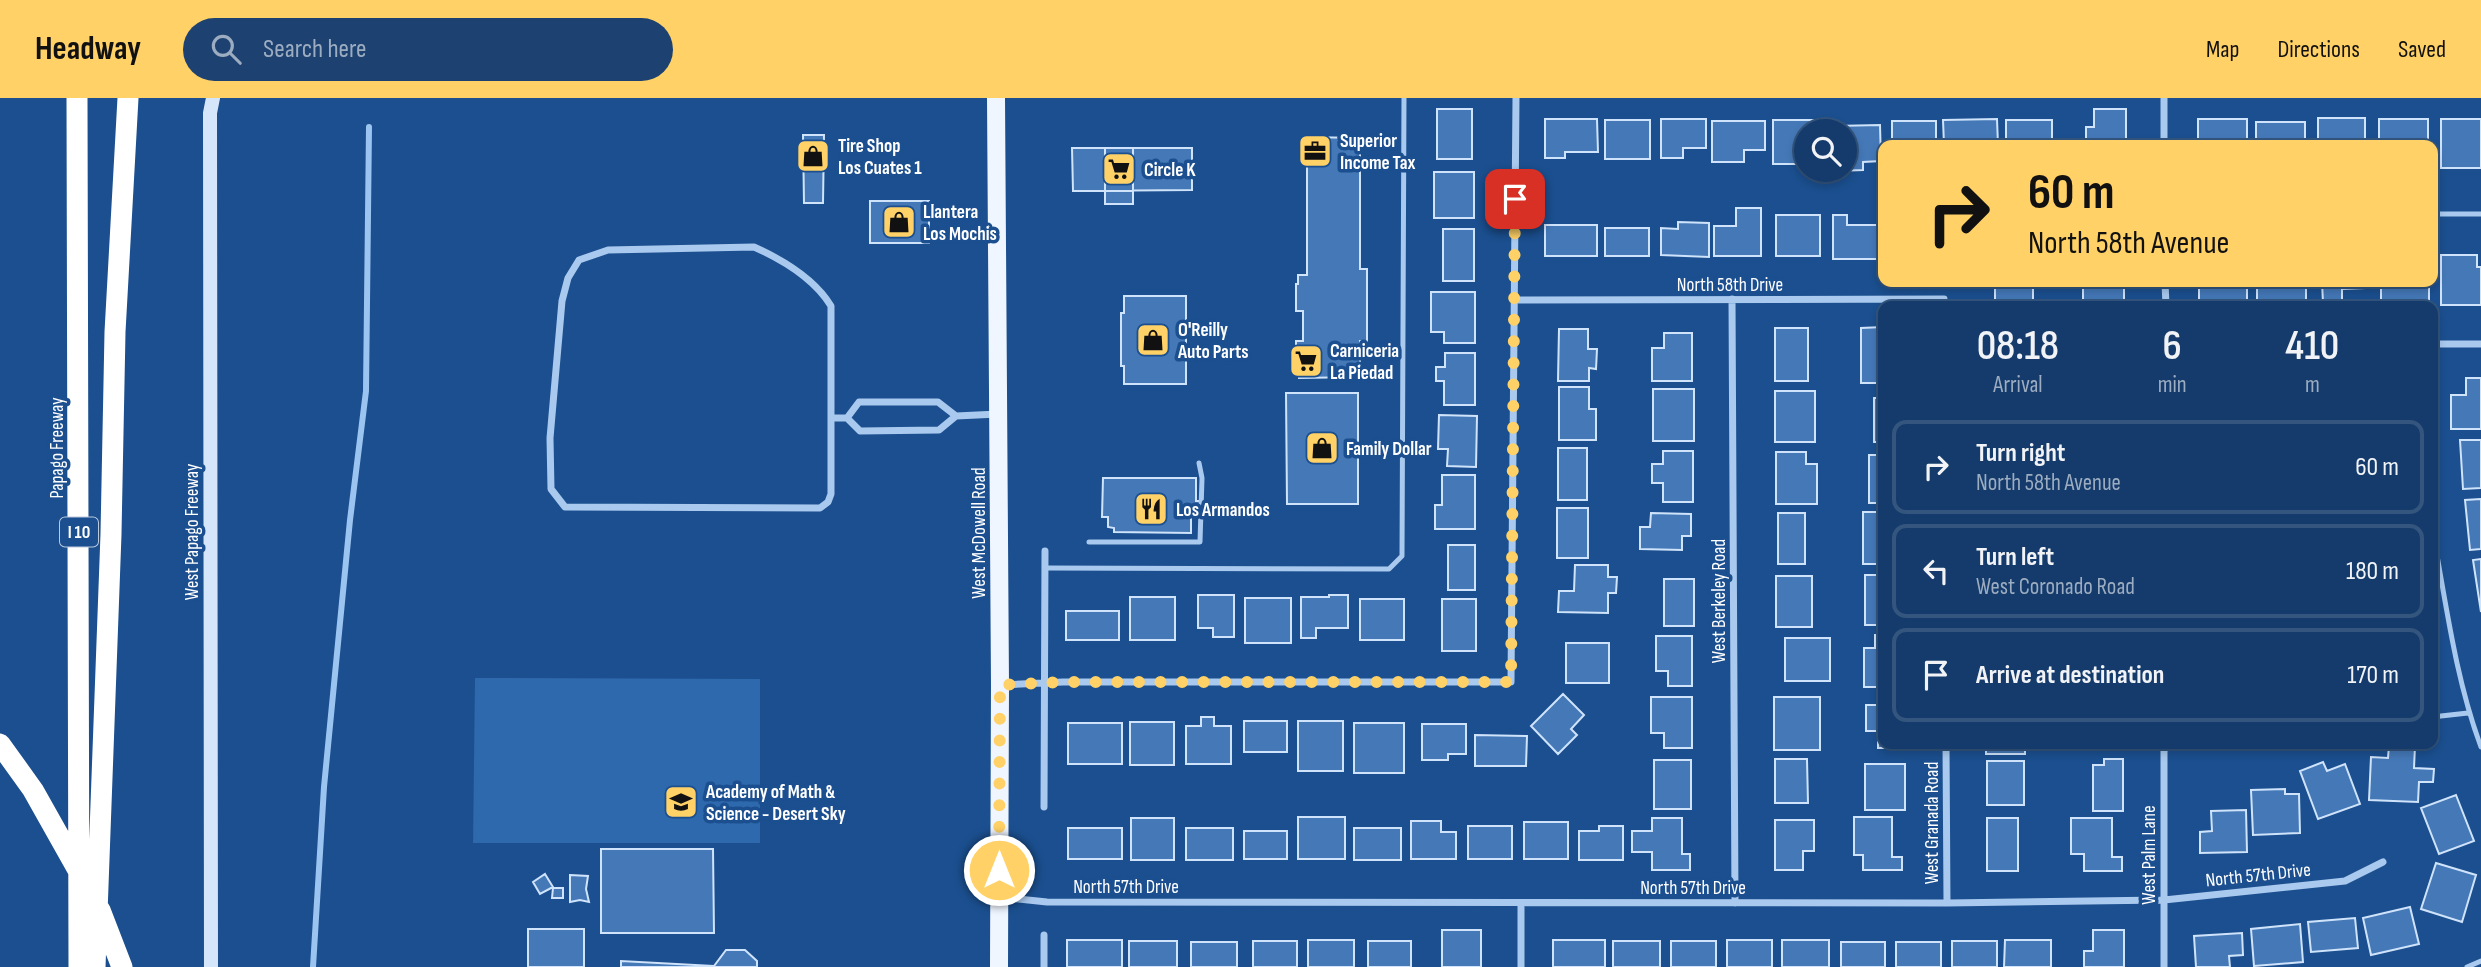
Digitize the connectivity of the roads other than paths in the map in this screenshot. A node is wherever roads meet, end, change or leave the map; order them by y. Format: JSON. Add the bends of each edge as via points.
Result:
{"nodes":[{"id":1,"x":77,"y":98,"type":"edge"},
{"id":2,"x":128,"y":98,"type":"edge"},
{"id":3,"x":213,"y":98,"type":"edge"},
{"id":4,"x":996,"y":98,"type":"edge"},
{"id":5,"x":1404,"y":98,"type":"edge"},
{"id":6,"x":1516,"y":98,"type":"edge"},
{"id":7,"x":2164,"y":98,"type":"edge"},
{"id":8,"x":2164,"y":140,"type":"edge"},
{"id":9,"x":2438,"y":214,"type":"edge"},
{"id":10,"x":2481,"y":214,"type":"edge"},
{"id":11,"x":1732,"y":299,"type":"junction"},
{"id":12,"x":1515,"y":300,"type":"junction"},
{"id":13,"x":1878,"y":302,"type":"edge"},
{"id":14,"x":2438,"y":344,"type":"edge"},
{"id":15,"x":2481,"y":344,"type":"edge"},
{"id":16,"x":998,"y":414,"type":"junction"},
{"id":17,"x":956,"y":416,"type":"junction"},
{"id":18,"x":831,"y":418,"type":"junction"},
{"id":19,"x":847,"y":418,"type":"junction"},
{"id":20,"x":1199,"y":463,"type":"dead end"},
{"id":21,"x":1089,"y":542,"type":"dead end"},
{"id":22,"x":1045,"y":551,"type":"dead end"},
{"id":23,"x":2438,"y":559,"type":"edge"},
{"id":24,"x":1045,"y":568,"type":"junction"},
{"id":25,"x":1045,"y":683,"type":"junction"},
{"id":26,"x":1000,"y":685,"type":"junction"},
{"id":27,"x":2468,"y":713,"type":"junction"},
{"id":28,"x":2438,"y":716,"type":"edge"},
{"id":29,"x":0,"y":744,"type":"edge"},
{"id":30,"x":2481,"y":747,"type":"edge"},
{"id":31,"x":1946,"y":749,"type":"edge"},
{"id":32,"x":2164,"y":749,"type":"edge"},
{"id":33,"x":1044,"y":807,"type":"dead end"},
{"id":34,"x":2383,"y":862,"type":"dead end"},
{"id":35,"x":999,"y":897,"type":"junction"},
{"id":36,"x":2164,"y":900,"type":"junction"},
{"id":37,"x":1521,"y":903,"type":"junction"},
{"id":38,"x":1735,"y":903,"type":"junction"},
{"id":39,"x":1947,"y":903,"type":"junction"},
{"id":40,"x":1044,"y":935,"type":"dead end"},
{"id":41,"x":2481,"y":961,"type":"edge"},
{"id":42,"x":79,"y":967,"type":"edge"},
{"id":43,"x":95,"y":967,"type":"edge"},
{"id":44,"x":122,"y":967,"type":"edge"},
{"id":45,"x":211,"y":967,"type":"edge"},
{"id":46,"x":999,"y":967,"type":"edge"},
{"id":47,"x":1044,"y":967,"type":"edge"},
{"id":48,"x":1521,"y":967,"type":"edge"},
{"id":49,"x":2164,"y":967,"type":"edge"},
{"id":50,"x":2466,"y":967,"type":"edge"}],
"edges":[{"from":1,"to":42,"type":"highway","name":"Papago Freeway","number":"I 10"},
{"from":2,"to":43,"type":"highway","via":[[115,332]]},
{"from":3,"to":45,"type":"main road","name":"West Papago Freeway"},
{"from":4,"to":16,"type":"main road","name":"West McDowell Road"},
{"from":5,"to":24,"type":"lane","via":[[1402,556],[1389,569]]},
{"from":6,"to":12,"type":"street"},
{"from":7,"to":8,"type":"street"},
{"from":9,"to":10,"type":"lane"},
{"from":11,"to":12,"type":"street","name":"North 58th Drive"},
{"from":11,"to":13,"type":"street","name":"North 58th Drive"},
{"from":11,"to":38,"type":"street","name":"West Berkeley Road"},
{"from":12,"to":25,"type":"street","via":[[1511,682]]},
{"from":14,"to":15,"type":"street"},
{"from":16,"to":17,"type":"street"},
{"from":16,"to":26,"type":"main road","name":"West McDowell Road"},
{"from":17,"to":19,"type":"street","via":[[939,430],[860,430]]},
{"from":17,"to":19,"type":"street","via":[[938,402],[859,402]]},
{"from":18,"to":18,"type":"street","via":[[831,494],[820,508],[565,507],[551,489],[550,438],[568,278],[579,260],[608,250],[754,247],[770,254],[821,290],[831,306]]},
{"from":18,"to":19,"type":"street"},
{"from":20,"to":21,"type":"lane","via":[[1200,542]]},
{"from":22,"to":24,"type":"street"},
{"from":23,"to":27,"type":"lane"},
{"from":24,"to":25,"type":"street"},
{"from":25,"to":26,"type":"street"},
{"from":25,"to":33,"type":"street"},
{"from":26,"to":35,"type":"main road","name":"West McDowell Road"},
{"from":27,"to":28,"type":"lane"},
{"from":27,"to":30,"type":"lane"},
{"from":29,"to":44,"type":"highway","via":[[33,790],[99,905]]},
{"from":31,"to":39,"type":"street","name":"West Granada Road"},
{"from":32,"to":36,"type":"street","name":"West Palm Lane"},
{"from":34,"to":36,"type":"street","name":"North 57th Drive","via":[[2345,881]]},
{"from":35,"to":37,"type":"street","name":"North 57th Drive","via":[[1047,902]]},
{"from":35,"to":46,"type":"main road","name":"West McDowell Road"},
{"from":36,"to":39,"type":"street","name":"North 57th Drive"},
{"from":36,"to":49,"type":"street","name":"West Palm Lane"},
{"from":37,"to":38,"type":"street","name":"North 57th Drive"},
{"from":37,"to":48,"type":"street"},
{"from":38,"to":39,"type":"street","name":"North 57th Drive"},
{"from":40,"to":47,"type":"street"},
{"from":41,"to":50,"type":"lane"}]}
